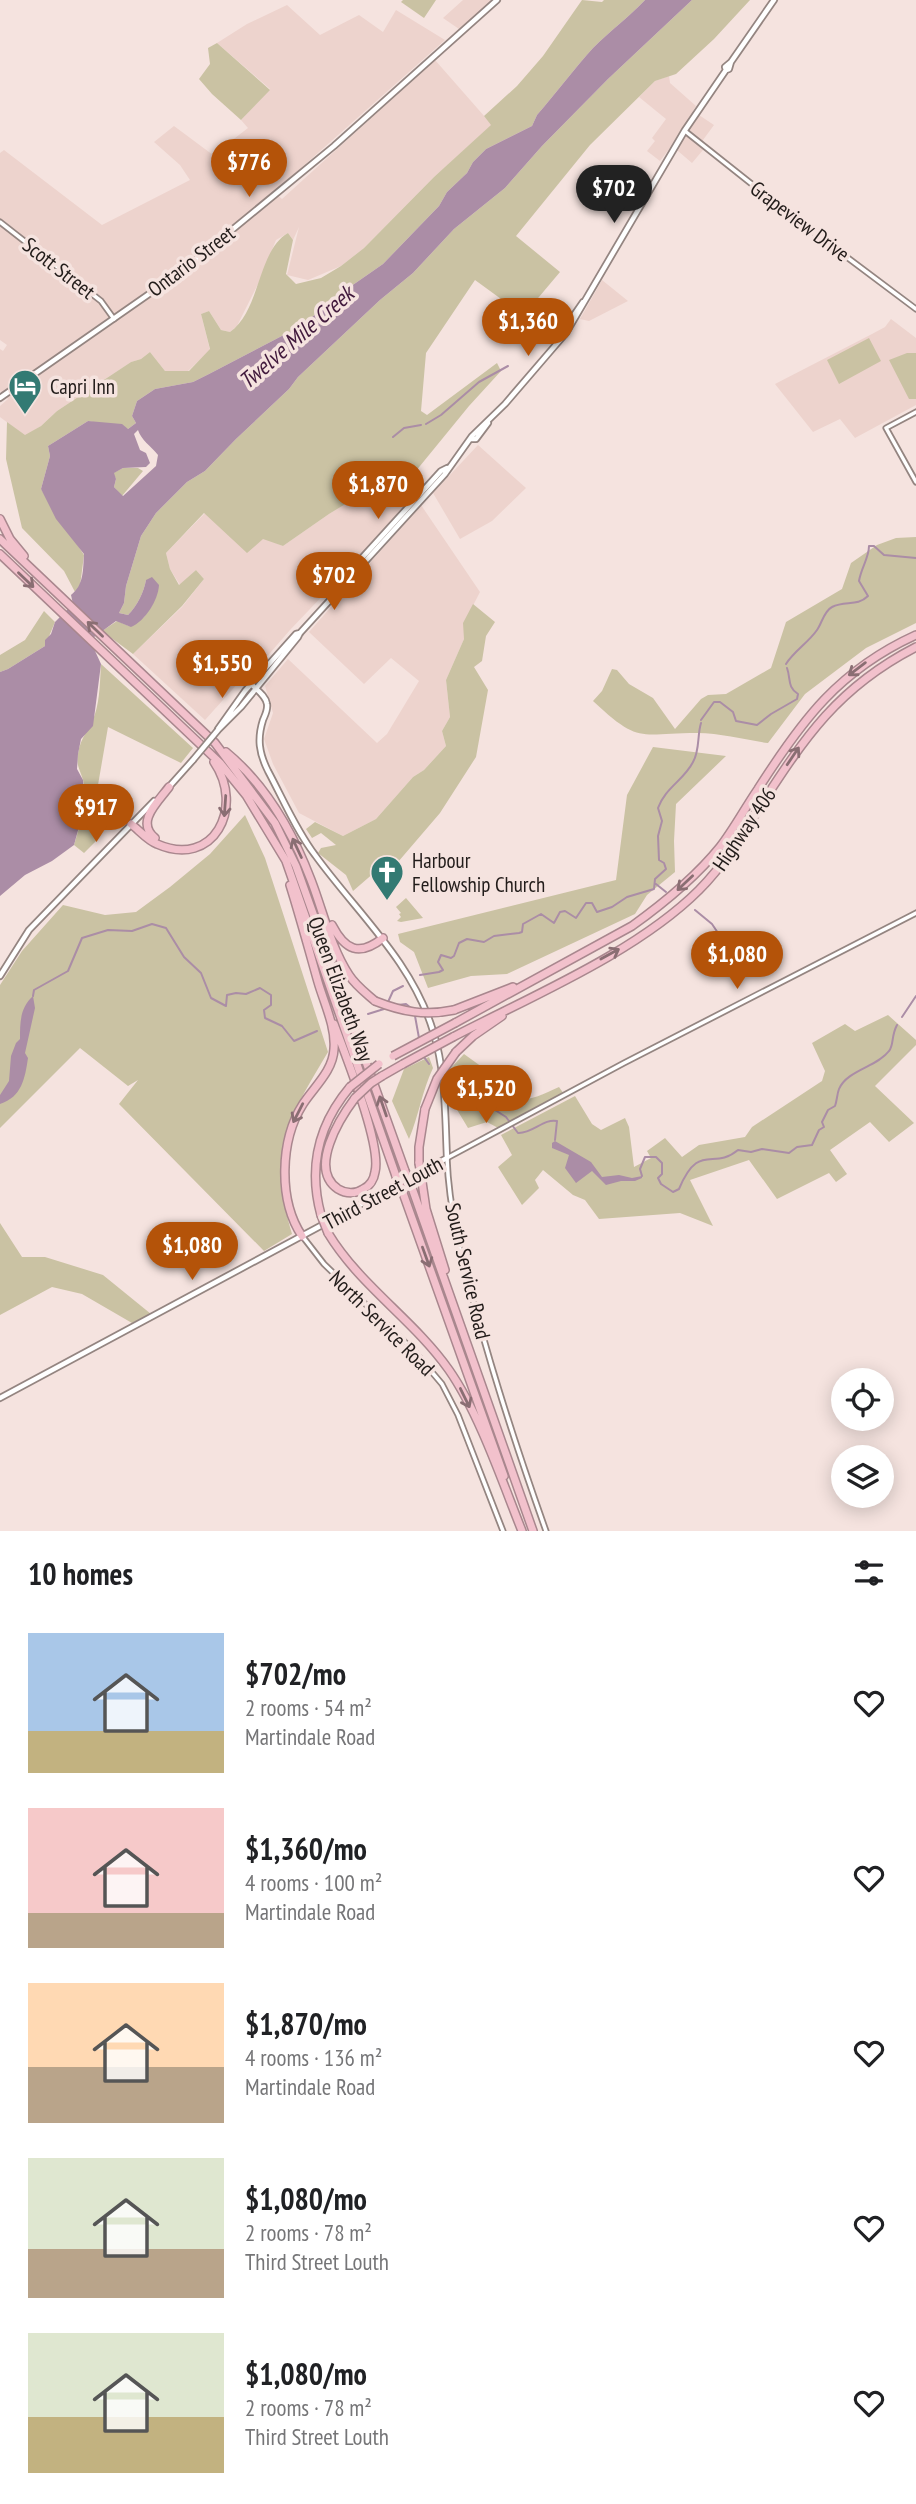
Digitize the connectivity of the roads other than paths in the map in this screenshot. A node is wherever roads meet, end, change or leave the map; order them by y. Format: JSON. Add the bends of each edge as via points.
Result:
{"nodes":[{"id":1,"x":497,"y":0,"type":"edge"},
{"id":2,"x":774,"y":0,"type":"edge"},
{"id":3,"x":685,"y":130,"type":"junction"},
{"id":4,"x":0,"y":222,"type":"edge"},
{"id":5,"x":916,"y":309,"type":"edge"},
{"id":6,"x":114,"y":319,"type":"junction"},
{"id":7,"x":0,"y":398,"type":"edge"},
{"id":8,"x":916,"y":412,"type":"edge"},
{"id":9,"x":916,"y":482,"type":"edge"},
{"id":10,"x":0,"y":519,"type":"edge"},
{"id":11,"x":0,"y":539,"type":"edge"},
{"id":12,"x":2,"y":557,"type":"edge"},
{"id":13,"x":55,"y":591,"type":"junction"},
{"id":14,"x":916,"y":635,"type":"edge"},
{"id":15,"x":916,"y":647,"type":"edge"},
{"id":16,"x":253,"y":686,"type":"junction"},
{"id":17,"x":215,"y":743,"type":"junction"},
{"id":18,"x":202,"y":744,"type":"junction"},
{"id":19,"x":169,"y":787,"type":"junction"},
{"id":20,"x":131,"y":824,"type":"junction"},
{"id":21,"x":268,"y":829,"type":"junction"},
{"id":22,"x":163,"y":846,"type":"junction"},
{"id":23,"x":312,"y":883,"type":"junction"},
{"id":24,"x":916,"y":913,"type":"edge"},
{"id":25,"x":383,"y":939,"type":"junction"},
{"id":26,"x":561,"y":965,"type":"junction"},
{"id":27,"x":0,"y":976,"type":"edge"},
{"id":28,"x":319,"y":984,"type":"junction"},
{"id":29,"x":551,"y":987,"type":"junction"},
{"id":30,"x":447,"y":1158,"type":"junction"},
{"id":31,"x":302,"y":1236,"type":"junction"},
{"id":32,"x":446,"y":1285,"type":"junction"},
{"id":33,"x":0,"y":1398,"type":"edge"},
{"id":34,"x":503,"y":1531,"type":"edge"},
{"id":35,"x":522,"y":1531,"type":"edge"},
{"id":36,"x":533,"y":1531,"type":"edge"},
{"id":37,"x":546,"y":1531,"type":"edge"}],
"edges":[{"from":1,"to":6,"type":"main road","name":"Ontario Street","via":[[329,151],[182,271]]},
{"from":2,"to":3,"type":"main road"},
{"from":3,"to":5,"type":"street","name":"Grapeview Drive"},
{"from":3,"to":16,"type":"main road","via":[[575,320],[481,433],[414,499]]},
{"from":4,"to":6,"type":"street","name":"Scott Street","via":[[101,301]]},
{"from":6,"to":7,"type":"main road","name":"Ontario Street"},
{"from":8,"to":9,"type":"street","via":[[886,428]]},
{"from":10,"to":13,"type":"highway","via":[[15,545]]},
{"from":11,"to":13,"type":"highway","name":"Queen Elizabeth Way"},
{"from":12,"to":18,"type":"highway","name":"Queen Elizabeth Way","one_way":true},
{"from":17,"to":13,"type":"highway","name":"Queen Elizabeth Way","one_way":true},
{"from":14,"to":26,"type":"highway","name":"Highway 406","one_way":true,"via":[[862,665],[808,715],[721,846],[685,884],[632,926]]},
{"from":29,"to":15,"type":"highway","name":"Highway 406","one_way":true,"via":[[633,942],[680,908],[727,857],[819,720],[870,674]]},
{"from":16,"to":19,"type":"main road","bridge":true},
{"from":16,"to":25,"type":"main road","name":"South Service Road","via":[[267,705],[259,739],[267,768],[314,854]]},
{"from":23,"to":17,"type":"highway","one_way":true,"via":[[296,843],[266,795]]},
{"from":32,"to":17,"type":"highway","name":"Queen Elizabeth Way","one_way":true,"bridge":true,"via":[[296,866],[275,823]]},
{"from":18,"to":21,"type":"highway","name":"Queen Elizabeth Way","via":[[241,787]]},
{"from":18,"to":22,"type":"highway","one_way":true,"via":[[225,787],[222,824],[213,837],[194,849]]},
{"from":19,"to":20,"type":"main road"},
{"from":19,"to":22,"type":"highway","via":[[146,822],[150,834]]},
{"from":20,"to":22,"type":"highway"},
{"from":20,"to":27,"type":"main road","via":[[29,930]]},
{"from":21,"to":28,"type":"highway","via":[[285,869]]},
{"from":21,"to":35,"type":"highway","name":"Queen Elizabeth Way","one_way":true,"bridge":true,"via":[[303,907]]},
{"from":23,"to":25,"type":"highway","via":[[343,942],[363,950]]},
{"from":23,"to":26,"type":"highway","bridge":true,"via":[[342,962],[375,1001],[400,1011],[454,1010]]},
{"from":24,"to":30,"type":"street","name":"Third Street Louth"},
{"from":25,"to":30,"type":"main road","name":"South Service Road","via":[[408,974],[433,1030],[443,1075]]},
{"from":26,"to":35,"type":"highway","one_way":true,"bridge":true,"via":[[379,1064],[350,1087],[326,1121],[317,1150],[315,1185],[328,1233],[349,1264],[448,1369],[484,1439]]},
{"from":28,"to":29,"type":"highway","bridge":true,"via":[[362,1102],[376,1155],[371,1183],[350,1193],[332,1183],[326,1165],[335,1130],[355,1098],[371,1083],[402,1064]]},
{"from":28,"to":31,"type":"highway","one_way":true,"via":[[335,1047],[333,1060],[295,1117],[285,1170],[289,1204]]},
{"from":29,"to":32,"type":"highway","bridge":true,"via":[[482,1029],[456,1052],[437,1079],[425,1109],[419,1163]]},
{"from":30,"to":31,"type":"main road","name":"Third Street Louth"},
{"from":30,"to":37,"type":"street","name":"South Service Road","via":[[450,1208],[468,1283]]},
{"from":31,"to":33,"type":"main road","name":"Third Street Louth"},
{"from":31,"to":34,"type":"street","name":"North Service Road","via":[[442,1384]]},
{"from":32,"to":36,"type":"highway","name":"Queen Elizabeth Way"}]}
